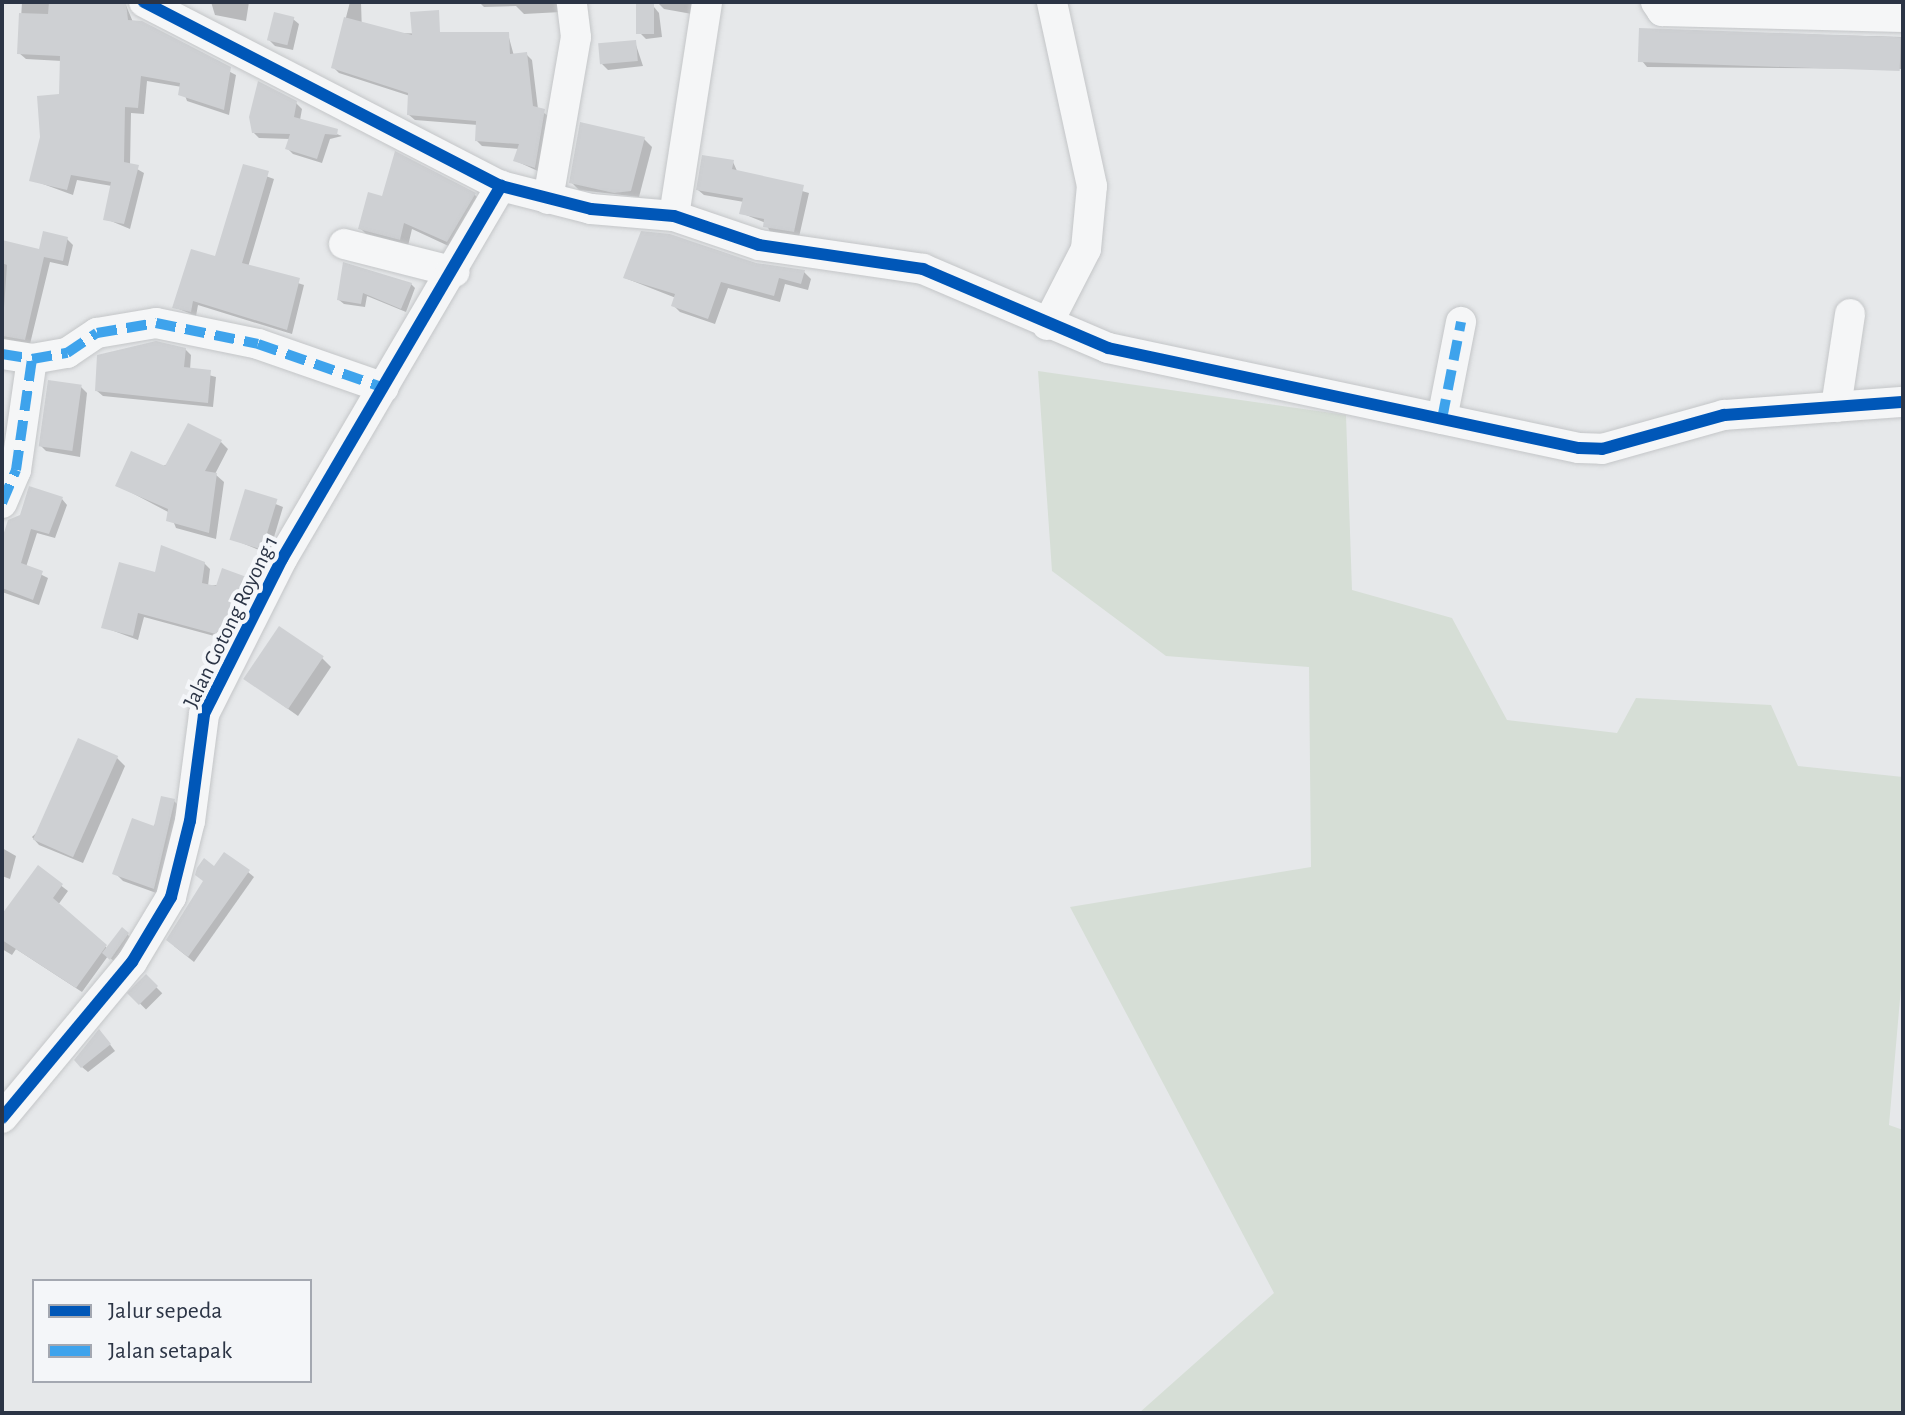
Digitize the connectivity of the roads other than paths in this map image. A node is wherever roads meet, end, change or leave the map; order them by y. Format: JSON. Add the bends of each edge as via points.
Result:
{"nodes":[{"id":1,"x":144,"y":2,"type":"edge"},
{"id":2,"x":572,"y":2,"type":"edge"},
{"id":3,"x":707,"y":2,"type":"edge"},
{"id":4,"x":1052,"y":2,"type":"edge"},
{"id":5,"x":1656,"y":2,"type":"edge"},
{"id":6,"x":1903,"y":17,"type":"edge"},
{"id":7,"x":501,"y":186,"type":"junction"},
{"id":8,"x":548,"y":199,"type":"junction"},
{"id":9,"x":674,"y":216,"type":"junction"},
{"id":10,"x":344,"y":244,"type":"dead end"},
{"id":11,"x":455,"y":272,"type":"junction"},
{"id":12,"x":1850,"y":314,"type":"dead end"},
{"id":13,"x":1461,"y":322,"type":"dead end"},
{"id":14,"x":1047,"y":325,"type":"junction"},
{"id":15,"x":2,"y":354,"type":"edge"},
{"id":16,"x":32,"y":359,"type":"junction"},
{"id":17,"x":384,"y":388,"type":"junction"},
{"id":18,"x":1903,"y":402,"type":"edge"},
{"id":19,"x":1836,"y":407,"type":"junction"},
{"id":20,"x":1442,"y":419,"type":"junction"},
{"id":21,"x":2,"y":503,"type":"edge"},
{"id":22,"x":2,"y":1118,"type":"edge"}],
"edges":[{"from":1,"to":7,"type":"street"},
{"from":2,"to":8,"type":"street","via":[[575,46]]},
{"from":3,"to":9,"type":"street"},
{"from":4,"to":14,"type":"street","via":[[1092,186],[1086,249]]},
{"from":5,"to":6,"type":"street","via":[[1662,11]]},
{"from":7,"to":8,"type":"street"},
{"from":7,"to":11,"type":"street","name":"Jalan Gotong Royong 1"},
{"from":8,"to":9,"type":"street","via":[[591,209]]},
{"from":9,"to":14,"type":"street","via":[[759,245],[923,269]]},
{"from":10,"to":11,"type":"street"},
{"from":11,"to":17,"type":"street","name":"Jalan Gotong Royong 1"},
{"from":12,"to":19,"type":"street"},
{"from":13,"to":20,"type":"street"},
{"from":14,"to":20,"type":"street","via":[[1108,348]]},
{"from":15,"to":16,"type":"street"},
{"from":16,"to":17,"type":"street","via":[[67,353],[97,333],[156,323],[258,344]]},
{"from":16,"to":21,"type":"street","via":[[16,470]]},
{"from":17,"to":22,"type":"street","name":"Jalan Gotong Royong 1","via":[[282,559],[204,714],[190,821],[171,897],[132,962]]},
{"from":18,"to":19,"type":"street"},
{"from":19,"to":20,"type":"street","via":[[1724,415],[1602,449]]}]}
